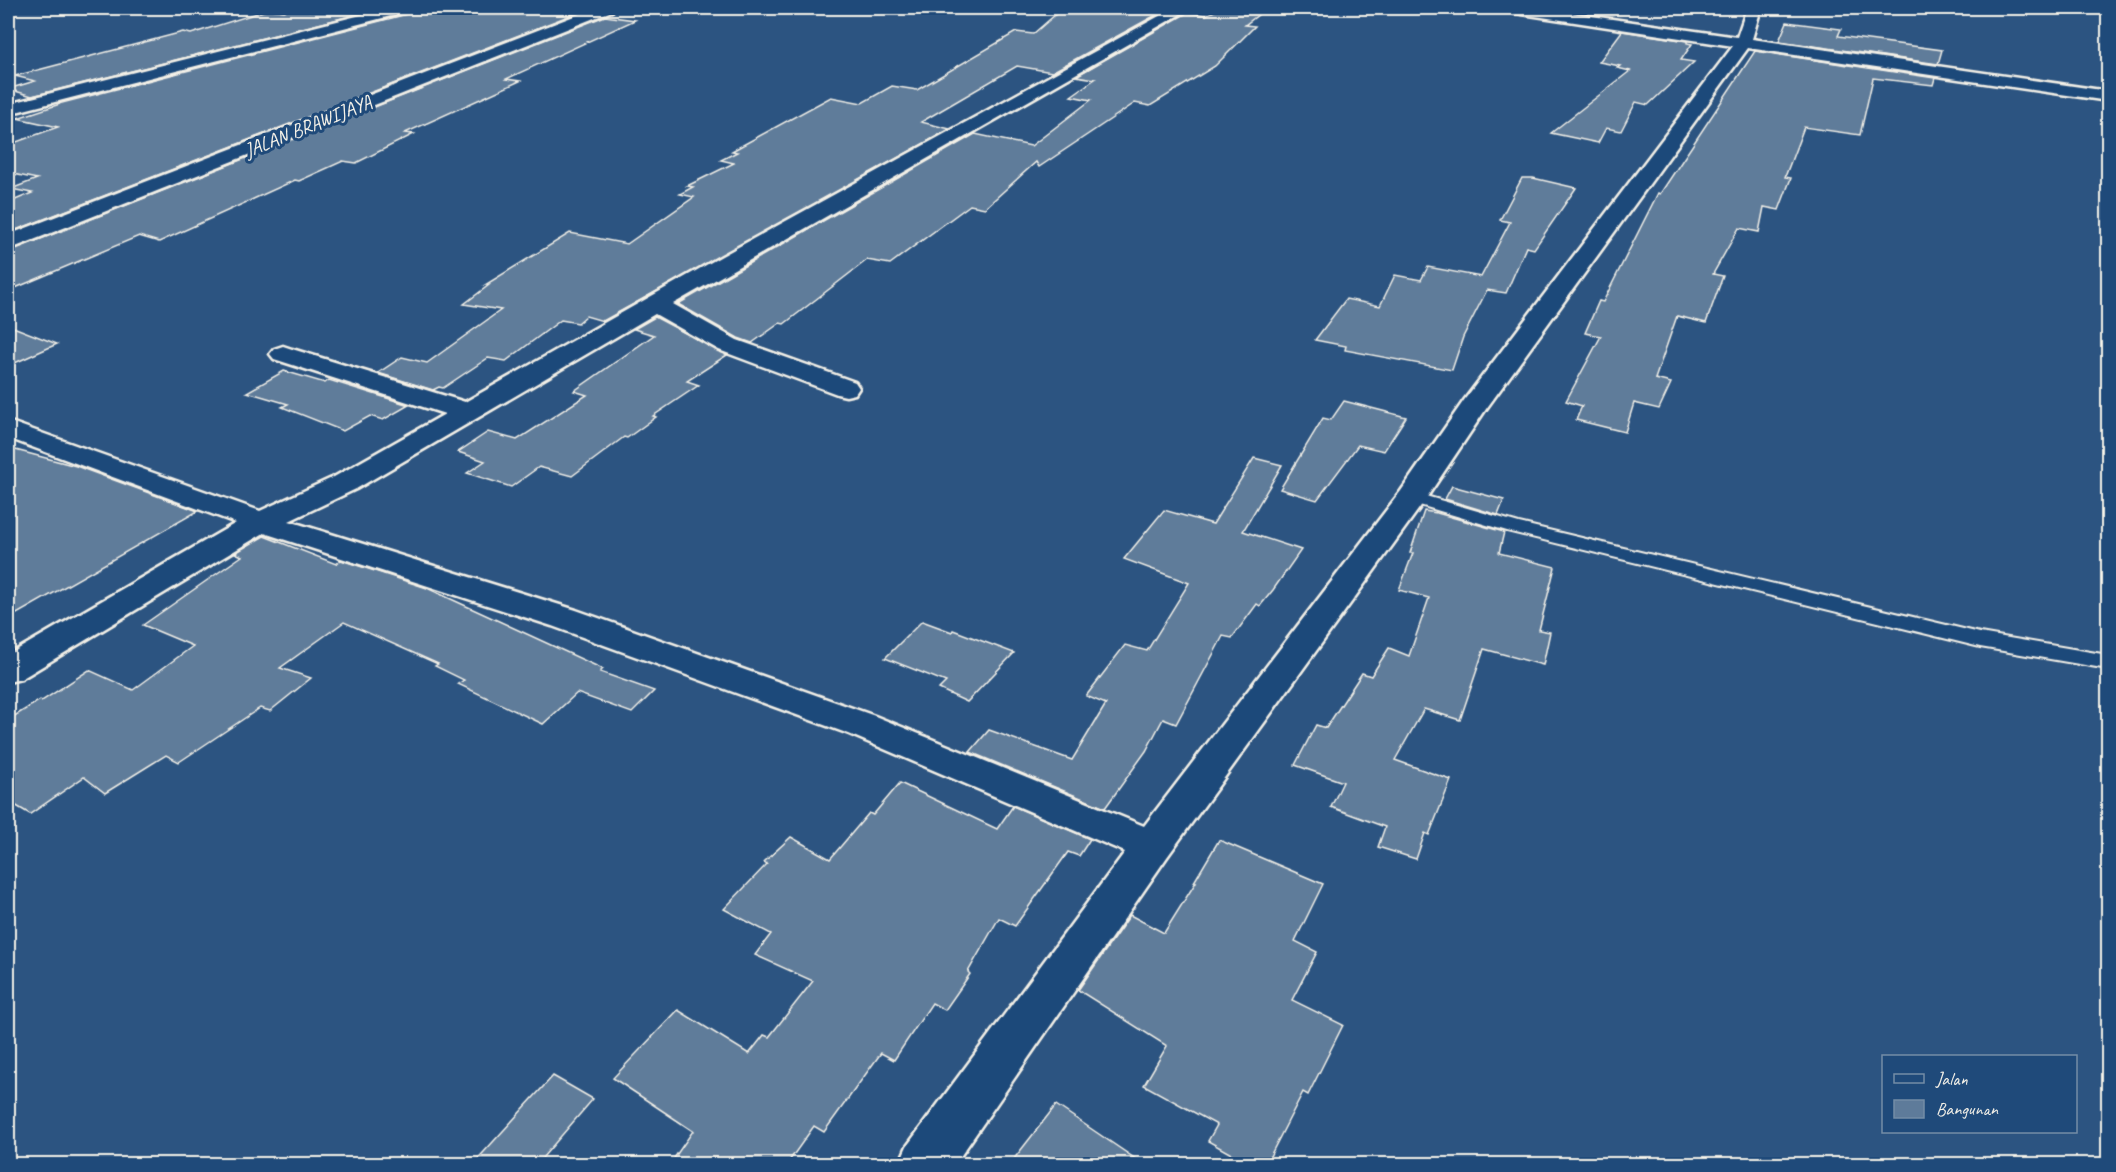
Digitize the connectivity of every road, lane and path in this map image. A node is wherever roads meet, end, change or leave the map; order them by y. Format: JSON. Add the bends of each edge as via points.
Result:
{"nodes":[{"id":1,"x":405,"y":8,"type":"edge"},
{"id":2,"x":607,"y":8,"type":"edge"},
{"id":3,"x":1184,"y":8,"type":"edge"},
{"id":4,"x":1509,"y":8,"type":"edge"},
{"id":5,"x":1754,"y":8,"type":"edge"},
{"id":6,"x":1743,"y":43,"type":"junction"},
{"id":7,"x":2109,"y":96,"type":"edge"},
{"id":8,"x":8,"y":109,"type":"edge"},
{"id":9,"x":8,"y":243,"type":"edge"},
{"id":10,"x":654,"y":305,"type":"junction"},
{"id":11,"x":283,"y":354,"type":"dead end"},
{"id":12,"x":846,"y":388,"type":"dead end"},
{"id":13,"x":467,"y":412,"type":"junction"},
{"id":14,"x":8,"y":429,"type":"edge"},
{"id":15,"x":1412,"y":496,"type":"junction"},
{"id":16,"x":261,"y":522,"type":"junction"},
{"id":17,"x":2109,"y":662,"type":"edge"},
{"id":18,"x":8,"y":670,"type":"edge"},
{"id":19,"x":1152,"y":846,"type":"junction"},
{"id":20,"x":925,"y":1164,"type":"edge"}],
"edges":[{"from":1,"to":8,"type":"street"},
{"from":2,"to":9,"type":"street","name":"JALAN BRAWIJAYA"},
{"from":3,"to":10,"type":"street"},
{"from":4,"to":6,"type":"street"},
{"from":5,"to":6,"type":"street"},
{"from":6,"to":7,"type":"street"},
{"from":6,"to":15,"type":"street"},
{"from":10,"to":12,"type":"street","via":[[728,345]]},
{"from":10,"to":13,"type":"street"},
{"from":11,"to":13,"type":"street"},
{"from":13,"to":16,"type":"street","via":[[345,483]]},
{"from":14,"to":16,"type":"street"},
{"from":15,"to":17,"type":"lane","via":[[1514,527],[1980,640]]},
{"from":15,"to":19,"type":"street"},
{"from":16,"to":18,"type":"street"},
{"from":16,"to":19,"type":"street","via":[[564,618],[851,721]]},
{"from":19,"to":20,"type":"street"}]}
